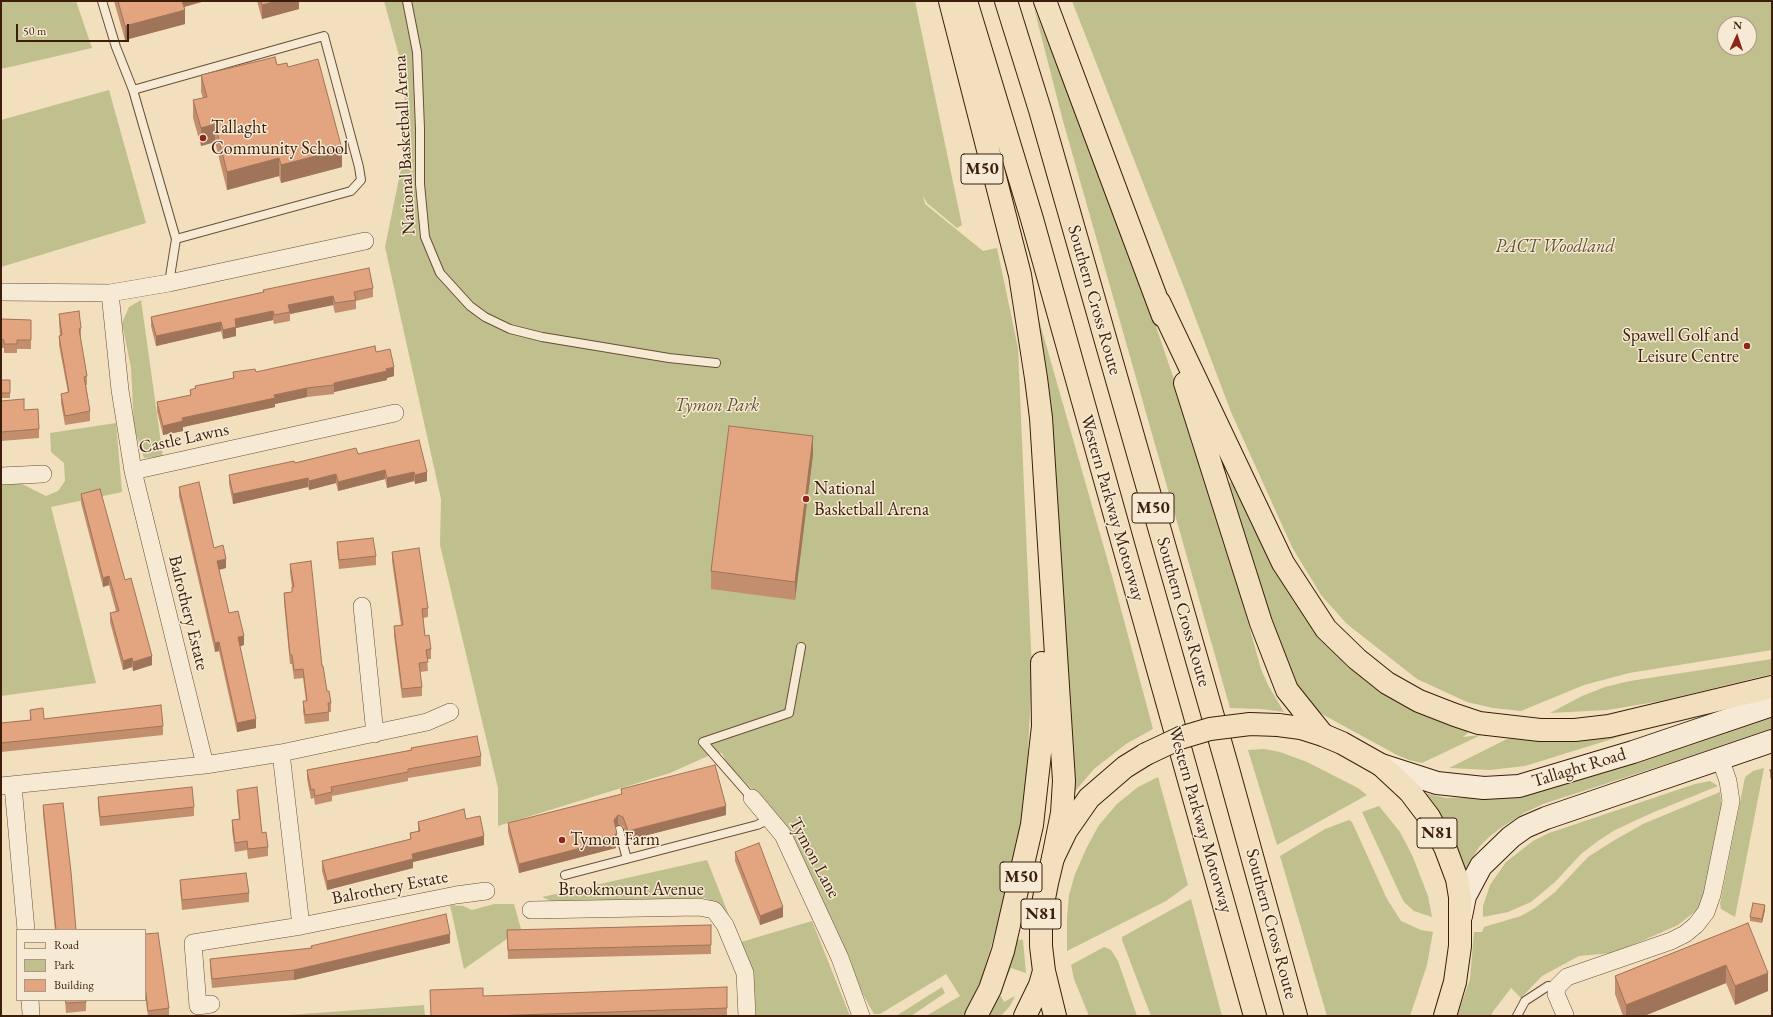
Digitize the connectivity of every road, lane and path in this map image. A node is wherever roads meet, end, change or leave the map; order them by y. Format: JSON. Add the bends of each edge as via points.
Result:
{"nodes":[{"id":1,"x":102,"y":1,"type":"edge"},
{"id":2,"x":407,"y":1,"type":"edge"},
{"id":3,"x":935,"y":1,"type":"edge"},
{"id":4,"x":950,"y":1,"type":"edge"},
{"id":5,"x":966,"y":1,"type":"edge"},
{"id":6,"x":1006,"y":1,"type":"edge"},
{"id":7,"x":1045,"y":1,"type":"edge"},
{"id":8,"x":133,"y":90,"type":"junction"},
{"id":9,"x":176,"y":239,"type":"junction"},
{"id":10,"x":365,"y":241,"type":"dead end"},
{"id":11,"x":170,"y":283,"type":"junction"},
{"id":12,"x":1,"y":292,"type":"edge"},
{"id":13,"x":110,"y":293,"type":"junction"},
{"id":14,"x":1159,"y":302,"type":"junction"},
{"id":15,"x":1030,"y":337,"type":"junction"},
{"id":16,"x":716,"y":363,"type":"dead end"},
{"id":17,"x":395,"y":413,"type":"dead end"},
{"id":18,"x":133,"y":471,"type":"junction"},
{"id":19,"x":43,"y":474,"type":"dead end"},
{"id":20,"x":1,"y":476,"type":"edge"},
{"id":21,"x":1048,"y":541,"type":"junction"},
{"id":22,"x":362,"y":606,"type":"dead end"},
{"id":23,"x":801,"y":647,"type":"dead end"},
{"id":24,"x":1772,"y":687,"type":"edge"},
{"id":25,"x":1772,"y":705,"type":"edge"},
{"id":26,"x":450,"y":712,"type":"dead end"},
{"id":27,"x":375,"y":734,"type":"junction"},
{"id":28,"x":1323,"y":735,"type":"junction"},
{"id":29,"x":1772,"y":741,"type":"edge"},
{"id":30,"x":281,"y":753,"type":"junction"},
{"id":31,"x":1720,"y":758,"type":"junction"},
{"id":32,"x":205,"y":765,"type":"junction"},
{"id":33,"x":1381,"y":765,"type":"junction"},
{"id":34,"x":7,"y":786,"type":"edge"},
{"id":35,"x":752,"y":798,"type":"joint"},
{"id":36,"x":770,"y":818,"type":"junction"},
{"id":37,"x":620,"y":830,"type":"dead end"},
{"id":38,"x":1053,"y":858,"type":"junction"},
{"id":39,"x":627,"y":859,"type":"junction"},
{"id":40,"x":565,"y":875,"type":"dead end"},
{"id":41,"x":486,"y":891,"type":"dead end"},
{"id":42,"x":531,"y":910,"type":"dead end"},
{"id":43,"x":1460,"y":918,"type":"junction"},
{"id":44,"x":301,"y":926,"type":"junction"},
{"id":45,"x":26,"y":929,"type":"edge"},
{"id":46,"x":1044,"y":971,"type":"junction"},
{"id":47,"x":1557,"y":987,"type":"junction"},
{"id":48,"x":211,"y":1004,"type":"dead end"},
{"id":49,"x":747,"y":1016,"type":"edge"},
{"id":50,"x":861,"y":1016,"type":"edge"},
{"id":51,"x":976,"y":1016,"type":"edge"},
{"id":52,"x":1025,"y":1016,"type":"edge"},
{"id":53,"x":1055,"y":1016,"type":"edge"},
{"id":54,"x":1255,"y":1016,"type":"edge"},
{"id":55,"x":1296,"y":1016,"type":"edge"},
{"id":56,"x":1445,"y":1016,"type":"edge"},
{"id":57,"x":1517,"y":1016,"type":"edge"},
{"id":58,"x":1566,"y":1016,"type":"edge"}],
"edges":[{"from":1,"to":8,"type":"lane"},
{"from":2,"to":16,"type":"lane","name":"National Basketball Arena","via":[[417,52],[424,237],[440,273],[470,306],[485,318],[510,329],[542,337],[661,357]]},
{"from":3,"to":15,"type":"main road","number":"M50"},
{"from":4,"to":15,"type":"main road","number":"M50","via":[[1020,275]]},
{"from":5,"to":54,"type":"main road","name":"Western Parkway Motorway","number":"M50","via":[[1032,220]]},
{"from":6,"to":55,"type":"main road","name":"Southern Cross Route","number":"M50","via":[[1040,110]]},
{"from":7,"to":14,"type":"main road"},
{"from":8,"to":9,"type":"lane"},
{"from":8,"to":9,"type":"lane","via":[[324,36],[361,180],[351,191]]},
{"from":9,"to":11,"type":"lane"},
{"from":10,"to":11,"type":"street"},
{"from":11,"to":13,"type":"street"},
{"from":12,"to":13,"type":"street"},
{"from":13,"to":18,"type":"street","name":"Castle Lawns","via":[[120,390]]},
{"from":14,"to":24,"type":"main road","via":[[1284,563],[1326,629],[1387,683],[1419,700],[1479,723],[1540,730],[1575,730],[1609,726]]},
{"from":14,"to":28,"type":"main road","via":[[1261,623],[1287,690]]},
{"from":15,"to":21,"type":"main road","number":"M50","via":[[1041,418]]},
{"from":17,"to":18,"type":"street","name":"Castle Lawns"},
{"from":18,"to":32,"type":"street","name":"Balrothery Estate"},
{"from":19,"to":20,"type":"street"},
{"from":21,"to":38,"type":"main road","number":"M50","via":[[1064,781],[1062,813]]},
{"from":21,"to":51,"type":"main road","number":"M50","via":[[1042,614],[1043,726],[1032,825],[1003,951],[990,989]]},
{"from":22,"to":27,"type":"street"},
{"from":23,"to":35,"type":"lane","via":[[789,713],[703,742]]},
{"from":25,"to":33,"type":"main road","name":"Tallaght Road","via":[[1633,752],[1519,786],[1484,788],[1437,783]]},
{"from":26,"to":27,"type":"street","via":[[428,722]]},
{"from":27,"to":30,"type":"street"},
{"from":28,"to":33,"type":"main road","number":"N81"},
{"from":28,"to":38,"type":"main road","number":"N81","bridge":true,"via":[[1301,728],[1250,724],[1180,738],[1125,767],[1089,798],[1066,830]]},
{"from":29,"to":31,"type":"main road","name":"Tallaght Road"},
{"from":30,"to":32,"type":"street"},
{"from":30,"to":44,"type":"street"},
{"from":31,"to":43,"type":"main road","name":"Tallaght Road","via":[[1525,827],[1511,836],[1481,866],[1465,896]]},
{"from":31,"to":47,"type":"street","via":[[1728,781],[1731,801],[1712,895],[1706,912],[1696,925],[1671,941],[1567,977]]},
{"from":32,"to":34,"type":"street"},
{"from":33,"to":43,"type":"main road","number":"N81","via":[[1410,792],[1429,817],[1445,847],[1457,879]]},
{"from":34,"to":45,"type":"street"},
{"from":35,"to":36,"type":"street","name":"Tymon Lane"},
{"from":36,"to":39,"type":"lane","via":[[757,825]]},
{"from":36,"to":50,"type":"street","name":"Tymon Lane","via":[[783,835],[823,918]]},
{"from":37,"to":39,"type":"lane"},
{"from":38,"to":46,"type":"main road","number":"N81","via":[[1041,914]]},
{"from":39,"to":40,"type":"lane"},
{"from":41,"to":44,"type":"street","name":"Balrothery Estate"},
{"from":42,"to":49,"type":"street","name":"Brookmount Avenue","via":[[699,907],[714,910],[725,925],[745,973]]},
{"from":43,"to":56,"type":"main road","number":"N81","via":[[1460,946],[1455,982]]},
{"from":44,"to":48,"type":"street","name":"Balrothery Estate","via":[[193,943],[198,1006]]},
{"from":46,"to":52,"type":"main road","number":"N81"},
{"from":46,"to":53,"type":"main road","number":"N81"},
{"from":47,"to":57,"type":"lane","via":[[1548,986],[1525,1001]]},
{"from":47,"to":58,"type":"street","via":[[1556,994]]}]}
